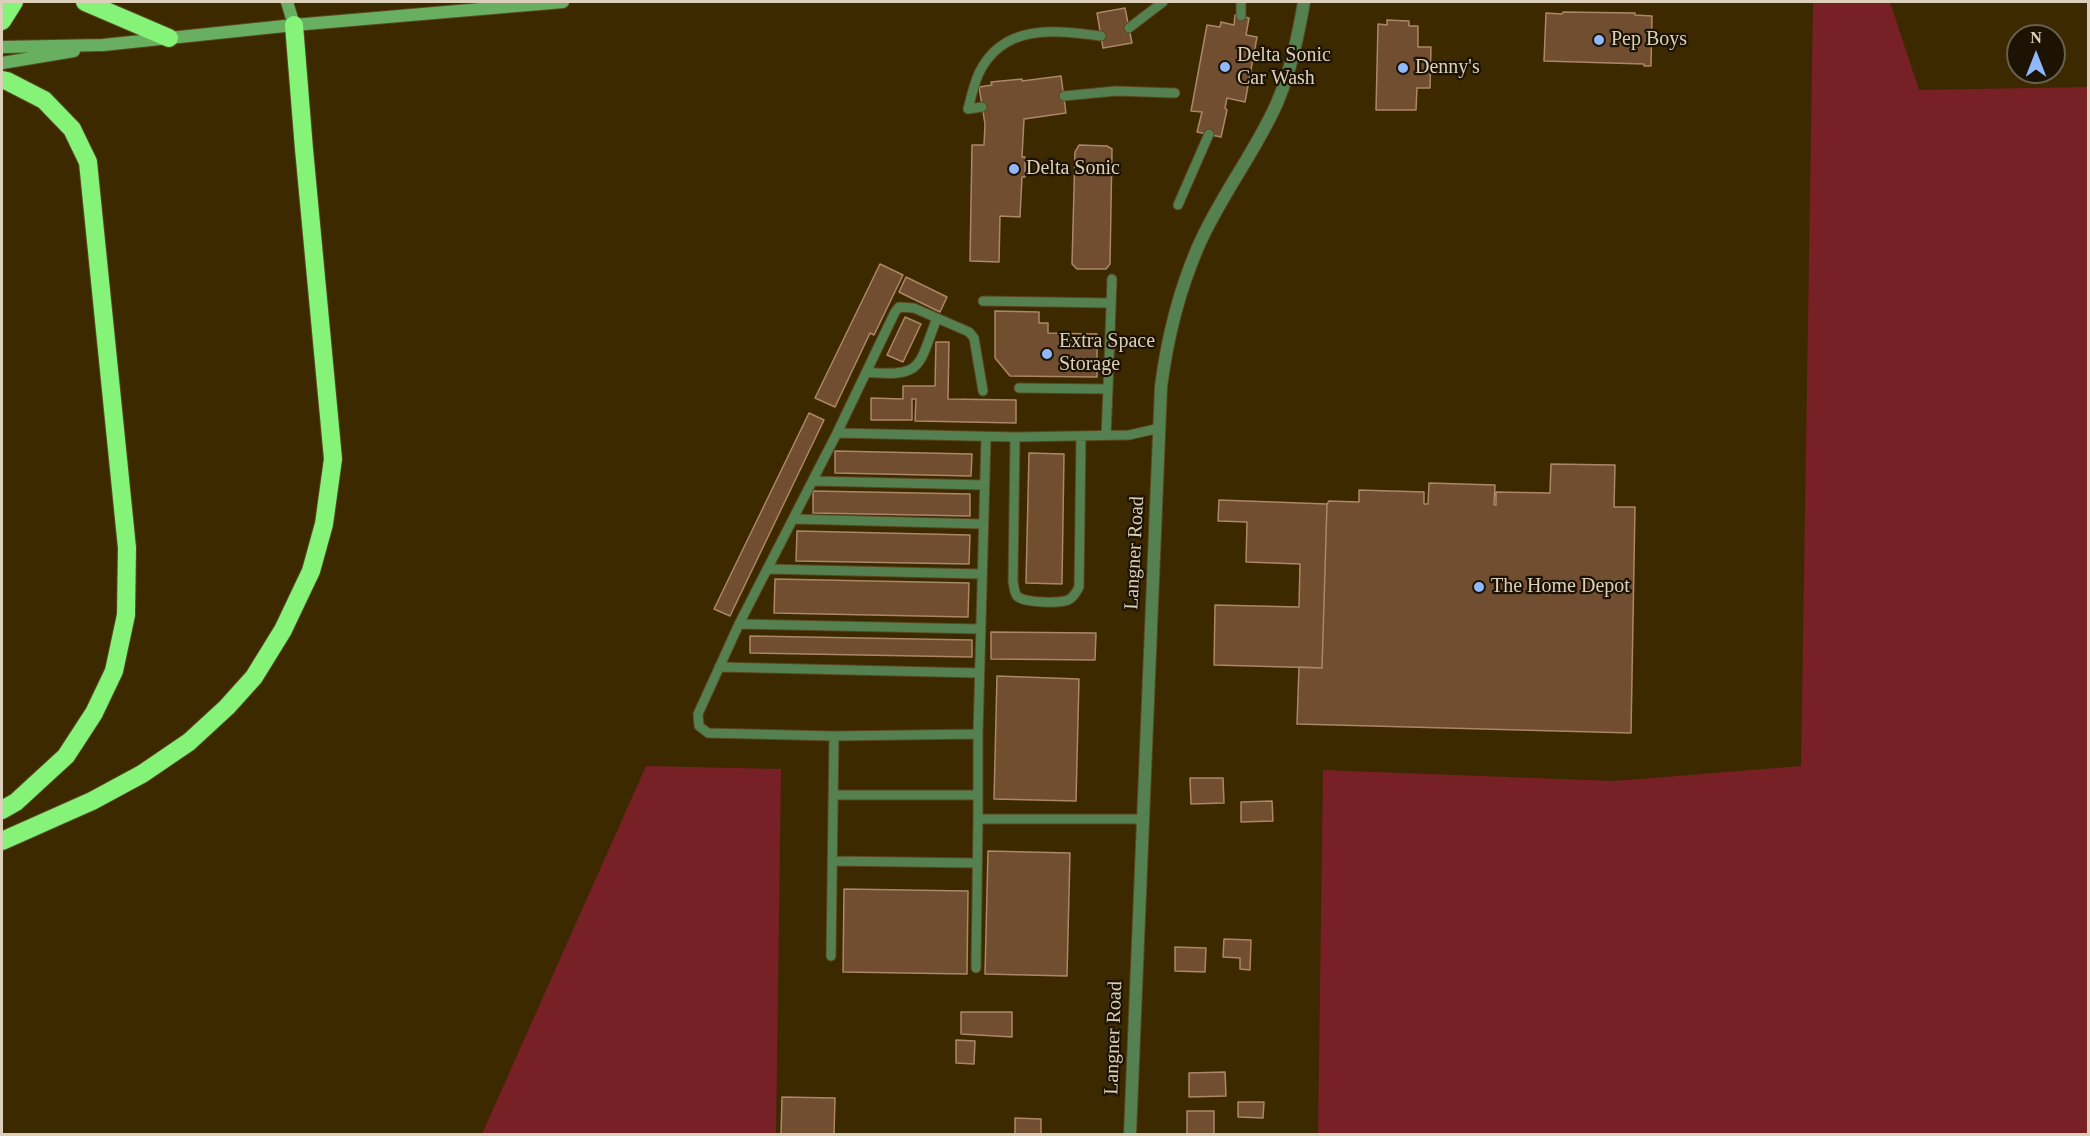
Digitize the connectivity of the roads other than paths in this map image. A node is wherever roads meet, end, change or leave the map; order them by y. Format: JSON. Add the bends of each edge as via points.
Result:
{"nodes":[{"id":1,"x":14,"y":2,"type":"edge"},
{"id":2,"x":84,"y":2,"type":"edge"},
{"id":3,"x":287,"y":2,"type":"edge"},
{"id":4,"x":563,"y":2,"type":"edge"},
{"id":5,"x":1163,"y":2,"type":"edge"},
{"id":6,"x":1241,"y":2,"type":"edge"},
{"id":7,"x":1304,"y":2,"type":"edge"},
{"id":8,"x":1241,"y":16,"type":"dead end"},
{"id":9,"x":2,"y":21,"type":"edge"},
{"id":10,"x":294,"y":25,"type":"junction"},
{"id":11,"x":1129,"y":28,"type":"dead end"},
{"id":12,"x":1101,"y":36,"type":"dead end"},
{"id":13,"x":169,"y":38,"type":"junction"},
{"id":14,"x":104,"y":45,"type":"junction"},
{"id":15,"x":2,"y":47,"type":"edge"},
{"id":16,"x":2,"y":63,"type":"edge"},
{"id":17,"x":2,"y":80,"type":"edge"},
{"id":18,"x":1175,"y":93,"type":"dead end"},
{"id":19,"x":1064,"y":96,"type":"dead end"},
{"id":20,"x":982,"y":107,"type":"dead end"},
{"id":21,"x":1209,"y":134,"type":"dead end"},
{"id":22,"x":1178,"y":205,"type":"dead end"},
{"id":23,"x":1112,"y":279,"type":"dead end"},
{"id":24,"x":983,"y":301,"type":"dead end"},
{"id":25,"x":1111,"y":303,"type":"junction"},
{"id":26,"x":937,"y":318,"type":"junction"},
{"id":27,"x":866,"y":372,"type":"junction"},
{"id":28,"x":1019,"y":387,"type":"dead end"},
{"id":29,"x":1108,"y":389,"type":"junction"},
{"id":30,"x":983,"y":391,"type":"dead end"},
{"id":31,"x":1160,"y":428,"type":"junction"},
{"id":32,"x":837,"y":433,"type":"junction"},
{"id":33,"x":1106,"y":435,"type":"junction"},
{"id":34,"x":1081,"y":436,"type":"junction"},
{"id":35,"x":986,"y":437,"type":"junction"},
{"id":36,"x":1015,"y":437,"type":"junction"},
{"id":37,"x":813,"y":481,"type":"junction"},
{"id":38,"x":984,"y":485,"type":"junction"},
{"id":39,"x":793,"y":519,"type":"junction"},
{"id":40,"x":983,"y":524,"type":"junction"},
{"id":41,"x":768,"y":569,"type":"junction"},
{"id":42,"x":982,"y":574,"type":"junction"},
{"id":43,"x":739,"y":624,"type":"junction"},
{"id":44,"x":981,"y":629,"type":"junction"},
{"id":45,"x":719,"y":667,"type":"junction"},
{"id":46,"x":980,"y":673,"type":"junction"},
{"id":47,"x":978,"y":734,"type":"junction"},
{"id":48,"x":834,"y":736,"type":"junction"},
{"id":49,"x":833,"y":795,"type":"junction"},
{"id":50,"x":978,"y":795,"type":"junction"},
{"id":51,"x":2,"y":810,"type":"edge"},
{"id":52,"x":978,"y":819,"type":"junction"},
{"id":53,"x":1143,"y":819,"type":"junction"},
{"id":54,"x":2,"y":841,"type":"edge"},
{"id":55,"x":832,"y":861,"type":"junction"},
{"id":56,"x":977,"y":863,"type":"junction"},
{"id":57,"x":831,"y":956,"type":"dead end"},
{"id":58,"x":976,"y":968,"type":"dead end"},
{"id":59,"x":1130,"y":1134,"type":"edge"}],
"edges":[{"from":1,"to":9,"type":"highway"},
{"from":2,"to":13,"type":"highway"},
{"from":3,"to":10,"type":"street"},
{"from":4,"to":10,"type":"street"},
{"from":5,"to":11,"type":"lane"},
{"from":6,"to":8,"type":"lane"},
{"from":7,"to":31,"type":"street","name":"Langner Road","via":[[1291,67],[1276,104],[1232,181],[1192,264],[1164,364]]},
{"from":10,"to":13,"type":"street"},
{"from":10,"to":54,"type":"highway","via":[[333,459],[324,524],[311,571],[283,630],[254,677],[189,742],[92,801]]},
{"from":12,"to":20,"type":"lane","via":[[1057,30],[1024,35],[1001,45],[979,74],[968,109]]},
{"from":13,"to":14,"type":"street"},
{"from":14,"to":15,"type":"street"},
{"from":14,"to":16,"type":"street"},
{"from":17,"to":51,"type":"highway","via":[[44,100],[72,129],[88,162],[127,548],[126,615],[114,671],[94,713],[66,756]]},
{"from":18,"to":19,"type":"lane","via":[[1116,91]]},
{"from":21,"to":22,"type":"lane"},
{"from":23,"to":25,"type":"lane"},
{"from":24,"to":25,"type":"lane"},
{"from":25,"to":29,"type":"lane"},
{"from":26,"to":27,"type":"lane","via":[[919,363],[911,371],[890,375]]},
{"from":26,"to":27,"type":"lane","via":[[914,308],[899,307]]},
{"from":26,"to":30,"type":"lane","via":[[974,338]]},
{"from":27,"to":32,"type":"lane"},
{"from":28,"to":29,"type":"lane"},
{"from":29,"to":33,"type":"lane"},
{"from":31,"to":33,"type":"lane"},
{"from":31,"to":53,"type":"street","name":"Langner Road"},
{"from":32,"to":35,"type":"lane"},
{"from":32,"to":37,"type":"lane"},
{"from":33,"to":34,"type":"lane"},
{"from":34,"to":36,"type":"lane"},
{"from":34,"to":36,"type":"lane","via":[[1079,587],[1070,599],[1062,602],[1026,600],[1015,594]]},
{"from":35,"to":36,"type":"lane"},
{"from":35,"to":38,"type":"lane"},
{"from":37,"to":38,"type":"lane"},
{"from":37,"to":39,"type":"lane"},
{"from":38,"to":40,"type":"lane"},
{"from":39,"to":40,"type":"lane"},
{"from":39,"to":41,"type":"lane"},
{"from":40,"to":42,"type":"lane"},
{"from":41,"to":42,"type":"lane"},
{"from":41,"to":43,"type":"lane"},
{"from":42,"to":44,"type":"lane"},
{"from":43,"to":44,"type":"lane"},
{"from":43,"to":45,"type":"lane"},
{"from":44,"to":46,"type":"lane"},
{"from":45,"to":46,"type":"lane"},
{"from":45,"to":48,"type":"lane","via":[[698,714],[699,726],[708,733]]},
{"from":46,"to":47,"type":"lane"},
{"from":47,"to":48,"type":"lane"},
{"from":47,"to":50,"type":"lane"},
{"from":48,"to":49,"type":"lane"},
{"from":49,"to":50,"type":"lane"},
{"from":49,"to":55,"type":"lane"},
{"from":50,"to":52,"type":"lane"},
{"from":52,"to":53,"type":"lane"},
{"from":52,"to":56,"type":"lane"},
{"from":53,"to":59,"type":"street","name":"Langner Road"},
{"from":55,"to":56,"type":"lane"},
{"from":55,"to":57,"type":"lane"},
{"from":56,"to":58,"type":"lane"}]}
